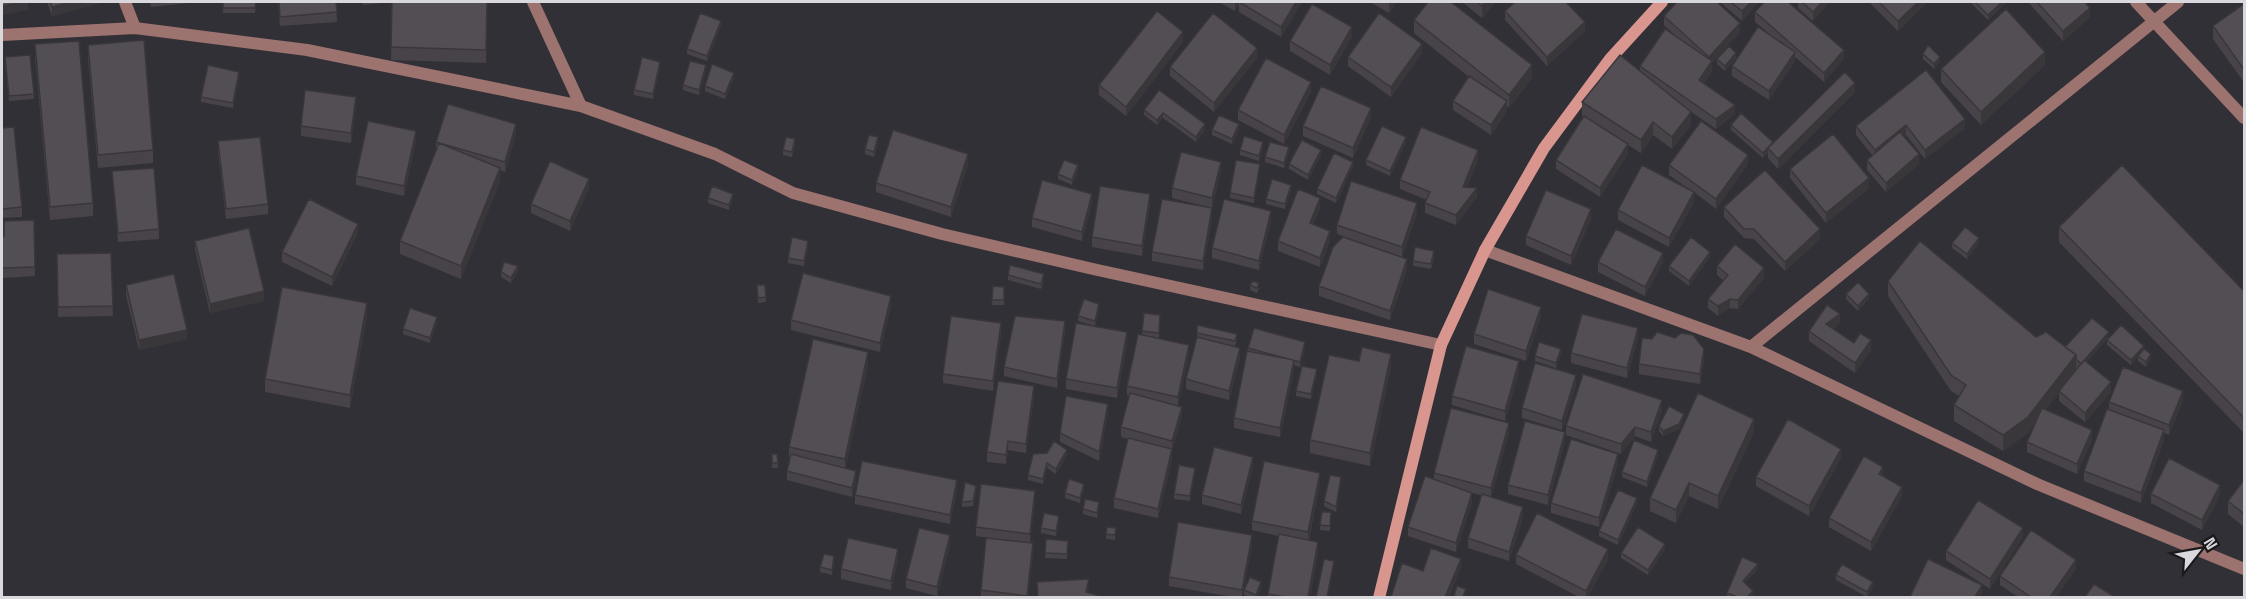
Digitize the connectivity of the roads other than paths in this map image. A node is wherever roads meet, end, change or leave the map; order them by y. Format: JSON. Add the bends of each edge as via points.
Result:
{"nodes":[{"id":1,"x":125,"y":2,"type":"edge"},
{"id":2,"x":533,"y":2,"type":"edge"},
{"id":3,"x":1662,"y":2,"type":"edge"},
{"id":4,"x":2136,"y":2,"type":"edge"},
{"id":5,"x":2178,"y":2,"type":"edge"},
{"id":6,"x":2152,"y":20,"type":"junction"},
{"id":7,"x":135,"y":28,"type":"junction"},
{"id":8,"x":2,"y":35,"type":"edge"},
{"id":9,"x":581,"y":106,"type":"junction"},
{"id":10,"x":2244,"y":118,"type":"edge"},
{"id":11,"x":1485,"y":250,"type":"junction"},
{"id":12,"x":1442,"y":345,"type":"junction"},
{"id":13,"x":1751,"y":347,"type":"junction"},
{"id":14,"x":2244,"y":569,"type":"edge"},
{"id":15,"x":1379,"y":597,"type":"edge"}],
"edges":[{"from":1,"to":7,"type":"street"},
{"from":2,"to":9,"type":"street"},
{"from":3,"to":11,"type":"street","via":[[1610,59],[1544,148]]},
{"from":4,"to":6,"type":"street"},
{"from":5,"to":6,"type":"street"},
{"from":6,"to":10,"type":"street"},
{"from":6,"to":13,"type":"street"},
{"from":7,"to":8,"type":"street"},
{"from":7,"to":9,"type":"street","via":[[307,50]]},
{"from":9,"to":12,"type":"street","via":[[715,154],[793,193],[942,234]]},
{"from":11,"to":12,"type":"street"},
{"from":11,"to":13,"type":"street"},
{"from":12,"to":15,"type":"street"},
{"from":13,"to":14,"type":"street","via":[[2037,484]]}]}
